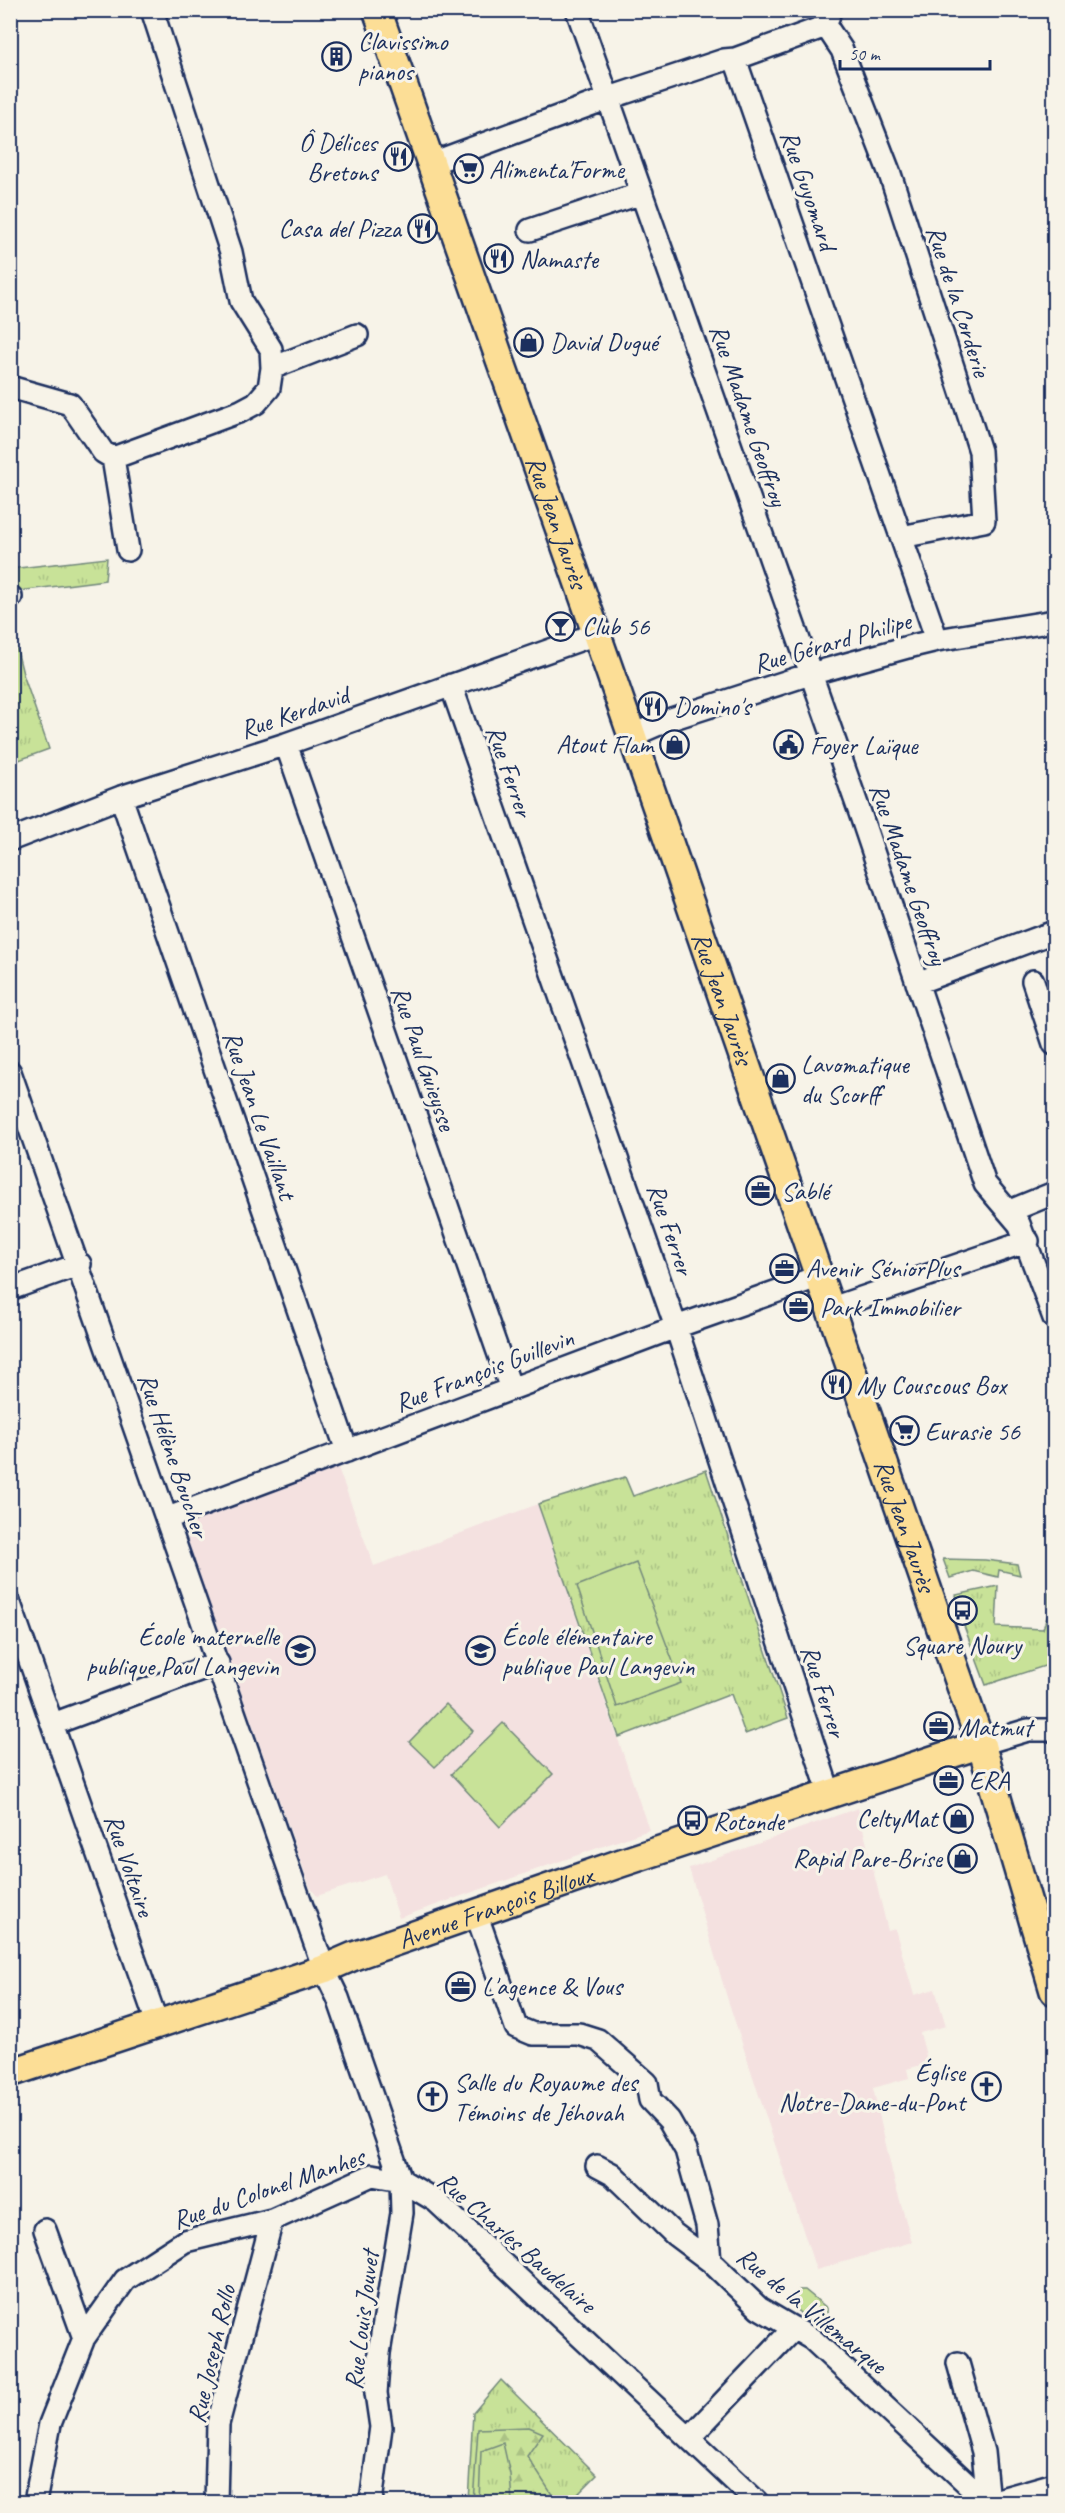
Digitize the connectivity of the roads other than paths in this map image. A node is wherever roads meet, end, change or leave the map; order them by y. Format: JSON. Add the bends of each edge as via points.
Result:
{"nodes":[{"id":1,"x":152,"y":10,"type":"edge"},
{"id":2,"x":377,"y":10,"type":"edge"},
{"id":3,"x":577,"y":10,"type":"edge"},
{"id":4,"x":828,"y":18,"type":"edge"},
{"id":5,"x":735,"y":59,"type":"junction"},
{"id":6,"x":609,"y":98,"type":"junction"},
{"id":7,"x":432,"y":163,"type":"junction"},
{"id":8,"x":642,"y":193,"type":"junction"},
{"id":9,"x":530,"y":230,"type":"dead end"},
{"id":10,"x":357,"y":336,"type":"dead end"},
{"id":11,"x":272,"y":368,"type":"junction"},
{"id":12,"x":10,"y":387,"type":"edge"},
{"id":13,"x":112,"y":458,"type":"junction"},
{"id":14,"x":901,"y":537,"type":"junction"},
{"id":15,"x":128,"y":550,"type":"dead end"},
{"id":16,"x":1054,"y":621,"type":"edge"},
{"id":17,"x":596,"y":634,"type":"junction"},
{"id":18,"x":937,"y":640,"type":"junction"},
{"id":19,"x":810,"y":674,"type":"junction"},
{"id":20,"x":451,"y":685,"type":"junction"},
{"id":21,"x":631,"y":736,"type":"junction"},
{"id":22,"x":286,"y":744,"type":"junction"},
{"id":23,"x":122,"y":797,"type":"junction"},
{"id":24,"x":10,"y":840,"type":"edge"},
{"id":25,"x":1054,"y":932,"type":"edge"},
{"id":26,"x":1033,"y":981,"type":"dead end"},
{"id":27,"x":917,"y":983,"type":"junction"},
{"id":28,"x":1054,"y":1044,"type":"edge"},
{"id":29,"x":10,"y":1072,"type":"edge"},
{"id":30,"x":1054,"y":1193,"type":"edge"},
{"id":31,"x":1010,"y":1211,"type":"junction"},
{"id":32,"x":1028,"y":1241,"type":"junction"},
{"id":33,"x":80,"y":1264,"type":"junction"},
{"id":34,"x":819,"y":1276,"type":"junction"},
{"id":35,"x":10,"y":1289,"type":"edge"},
{"id":36,"x":829,"y":1309,"type":"junction"},
{"id":37,"x":1054,"y":1318,"type":"edge"},
{"id":38,"x":676,"y":1327,"type":"junction"},
{"id":39,"x":511,"y":1389,"type":"junction"},
{"id":40,"x":347,"y":1451,"type":"junction"},
{"id":41,"x":168,"y":1518,"type":"junction"},
{"id":42,"x":10,"y":1604,"type":"edge"},
{"id":43,"x":218,"y":1663,"type":"junction"},
{"id":44,"x":53,"y":1724,"type":"junction"},
{"id":45,"x":1054,"y":1730,"type":"edge"},
{"id":46,"x":981,"y":1744,"type":"junction"},
{"id":47,"x":830,"y":1795,"type":"junction"},
{"id":48,"x":476,"y":1913,"type":"junction"},
{"id":49,"x":324,"y":1969,"type":"junction"},
{"id":50,"x":1054,"y":1991,"type":"edge"},
{"id":51,"x":157,"y":2023,"type":"junction"},
{"id":52,"x":10,"y":2073,"type":"edge"},
{"id":53,"x":597,"y":2166,"type":"dead end"},
{"id":54,"x":401,"y":2180,"type":"junction"},
{"id":55,"x":272,"y":2220,"type":"junction"},
{"id":56,"x":45,"y":2230,"type":"dead end"},
{"id":57,"x":710,"y":2261,"type":"junction"},
{"id":58,"x":794,"y":2328,"type":"junction"},
{"id":59,"x":84,"y":2338,"type":"junction"},
{"id":60,"x":958,"y":2362,"type":"dead end"},
{"id":61,"x":690,"y":2437,"type":"junction"},
{"id":62,"x":1054,"y":2484,"type":"edge"},
{"id":63,"x":35,"y":2502,"type":"edge"},
{"id":64,"x":216,"y":2502,"type":"edge"},
{"id":65,"x":370,"y":2502,"type":"edge"},
{"id":66,"x":757,"y":2502,"type":"edge"},
{"id":67,"x":988,"y":2502,"type":"edge"}],
"edges":[{"from":1,"to":11,"type":"street","via":[[231,252],[241,301],[271,349]]},
{"from":2,"to":7,"type":"main road","name":"Rue Jean Jaurès"},
{"from":3,"to":6,"type":"street","name":"Rue Madame Geoffroy"},
{"from":4,"to":5,"type":"street"},
{"from":4,"to":14,"type":"street","name":"Rue de la Corderie","via":[[890,174],[980,451],[984,521]]},
{"from":5,"to":6,"type":"street"},
{"from":5,"to":14,"type":"street","name":"Rue Guyomard"},
{"from":6,"to":7,"type":"street"},
{"from":6,"to":8,"type":"street","name":"Rue Madame Geoffroy"},
{"from":7,"to":17,"type":"main road","name":"Rue Jean Jaurès"},
{"from":8,"to":9,"type":"street"},
{"from":8,"to":19,"type":"street","name":"Rue Madame Geoffroy"},
{"from":10,"to":11,"type":"street"},
{"from":11,"to":13,"type":"street","via":[[269,388],[256,403]]},
{"from":12,"to":13,"type":"street","via":[[70,404],[103,452]]},
{"from":13,"to":15,"type":"street"},
{"from":14,"to":18,"type":"street","name":"Rue Guyomard"},
{"from":16,"to":18,"type":"street","name":"Rue Gérard Philipe"},
{"from":17,"to":20,"type":"street","name":"Rue Kerdavid"},
{"from":17,"to":21,"type":"main road","name":"Rue Jean Jaurès"},
{"from":18,"to":19,"type":"street","name":"Rue Gérard Philipe"},
{"from":19,"to":21,"type":"street","name":"Rue Gérard Philipe","via":[[668,720]]},
{"from":19,"to":27,"type":"street","name":"Rue Madame Geoffroy"},
{"from":20,"to":22,"type":"street","name":"Rue Kerdavid"},
{"from":20,"to":38,"type":"street","name":"Rue Ferrer"},
{"from":21,"to":34,"type":"main road","name":"Rue Jean Jaurès"},
{"from":22,"to":23,"type":"street","name":"Rue Kerdavid"},
{"from":22,"to":39,"type":"street","name":"Rue Paul Guieysse"},
{"from":23,"to":24,"type":"street","name":"Rue Kerdavid"},
{"from":23,"to":40,"type":"street","name":"Rue Jean Le Vaillant"},
{"from":25,"to":27,"type":"street"},
{"from":26,"to":28,"type":"street"},
{"from":27,"to":31,"type":"street","name":"Rue Madame Geoffroy","via":[[985,1184]]},
{"from":29,"to":33,"type":"street","name":"Rue Hélène Boucher"},
{"from":30,"to":31,"type":"street"},
{"from":31,"to":32,"type":"street","name":"Rue Madame Geoffroy"},
{"from":32,"to":36,"type":"street"},
{"from":32,"to":37,"type":"street","name":"Rue Madame Geoffroy"},
{"from":33,"to":35,"type":"street"},
{"from":33,"to":41,"type":"street","name":"Rue Hélène Boucher"},
{"from":34,"to":36,"type":"main road","name":"Rue Jean Jaurès"},
{"from":34,"to":38,"type":"street","name":"Rue François Guillevin"},
{"from":36,"to":46,"type":"main road","name":"Rue Jean Jaurès"},
{"from":38,"to":39,"type":"street","name":"Rue François Guillevin"},
{"from":38,"to":47,"type":"street","name":"Rue Ferrer"},
{"from":39,"to":40,"type":"street","name":"Rue François Guillevin"},
{"from":40,"to":41,"type":"street","name":"Rue François Guillevin"},
{"from":41,"to":43,"type":"street","name":"Rue Hélène Boucher"},
{"from":42,"to":44,"type":"street","name":"Rue Voltaire"},
{"from":43,"to":44,"type":"street"},
{"from":43,"to":49,"type":"street","name":"Rue Hélène Boucher"},
{"from":44,"to":51,"type":"street","name":"Rue Voltaire"},
{"from":45,"to":46,"type":"street","via":[[1028,1730]]},
{"from":46,"to":47,"type":"main road","name":"Avenue François Billoux"},
{"from":46,"to":50,"type":"main road","name":"Rue Jean Jaurès"},
{"from":47,"to":48,"type":"main road","name":"Avenue François Billoux"},
{"from":48,"to":49,"type":"main road","name":"Avenue François Billoux"},
{"from":48,"to":57,"type":"street","via":[[516,2027],[533,2034],[579,2034],[598,2040],[647,2084],[650,2100],[669,2120],[687,2150],[707,2225]]},
{"from":49,"to":51,"type":"main road","name":"Avenue François Billoux"},
{"from":49,"to":54,"type":"street","name":"Rue Charles Baudelaire","via":[[338,1998]]},
{"from":51,"to":52,"type":"main road","name":"Avenue François Billoux"},
{"from":53,"to":57,"type":"street","name":"Rue de la Villemarque","via":[[612,2174],[674,2234]]},
{"from":54,"to":55,"type":"street","name":"Rue du Colonel Manhes","via":[[372,2175]]},
{"from":54,"to":61,"type":"street","name":"Rue Charles Baudelaire","via":[[436,2201]]},
{"from":54,"to":65,"type":"street","name":"Rue Louis Jouvet","via":[[402,2213],[379,2353],[376,2393],[381,2427]]},
{"from":55,"to":59,"type":"street","name":"Rue du Colonel Manhes","via":[[184,2241],[125,2280]]},
{"from":55,"to":64,"type":"street","name":"Rue Joseph Rollo","via":[[219,2424]]},
{"from":56,"to":59,"type":"street"},
{"from":57,"to":58,"type":"street","name":"Rue de la Villemarque","via":[[759,2308]]},
{"from":58,"to":61,"type":"street"},
{"from":58,"to":67,"type":"street","name":"Rue de la Villemarque","via":[[812,2339]]},
{"from":59,"to":63,"type":"street","name":"Rue du Colonel Manhes","via":[[50,2424]]},
{"from":60,"to":67,"type":"street","via":[[983,2452]]},
{"from":61,"to":66,"type":"street","name":"Rue Charles Baudelaire"},
{"from":62,"to":67,"type":"street"}]}
